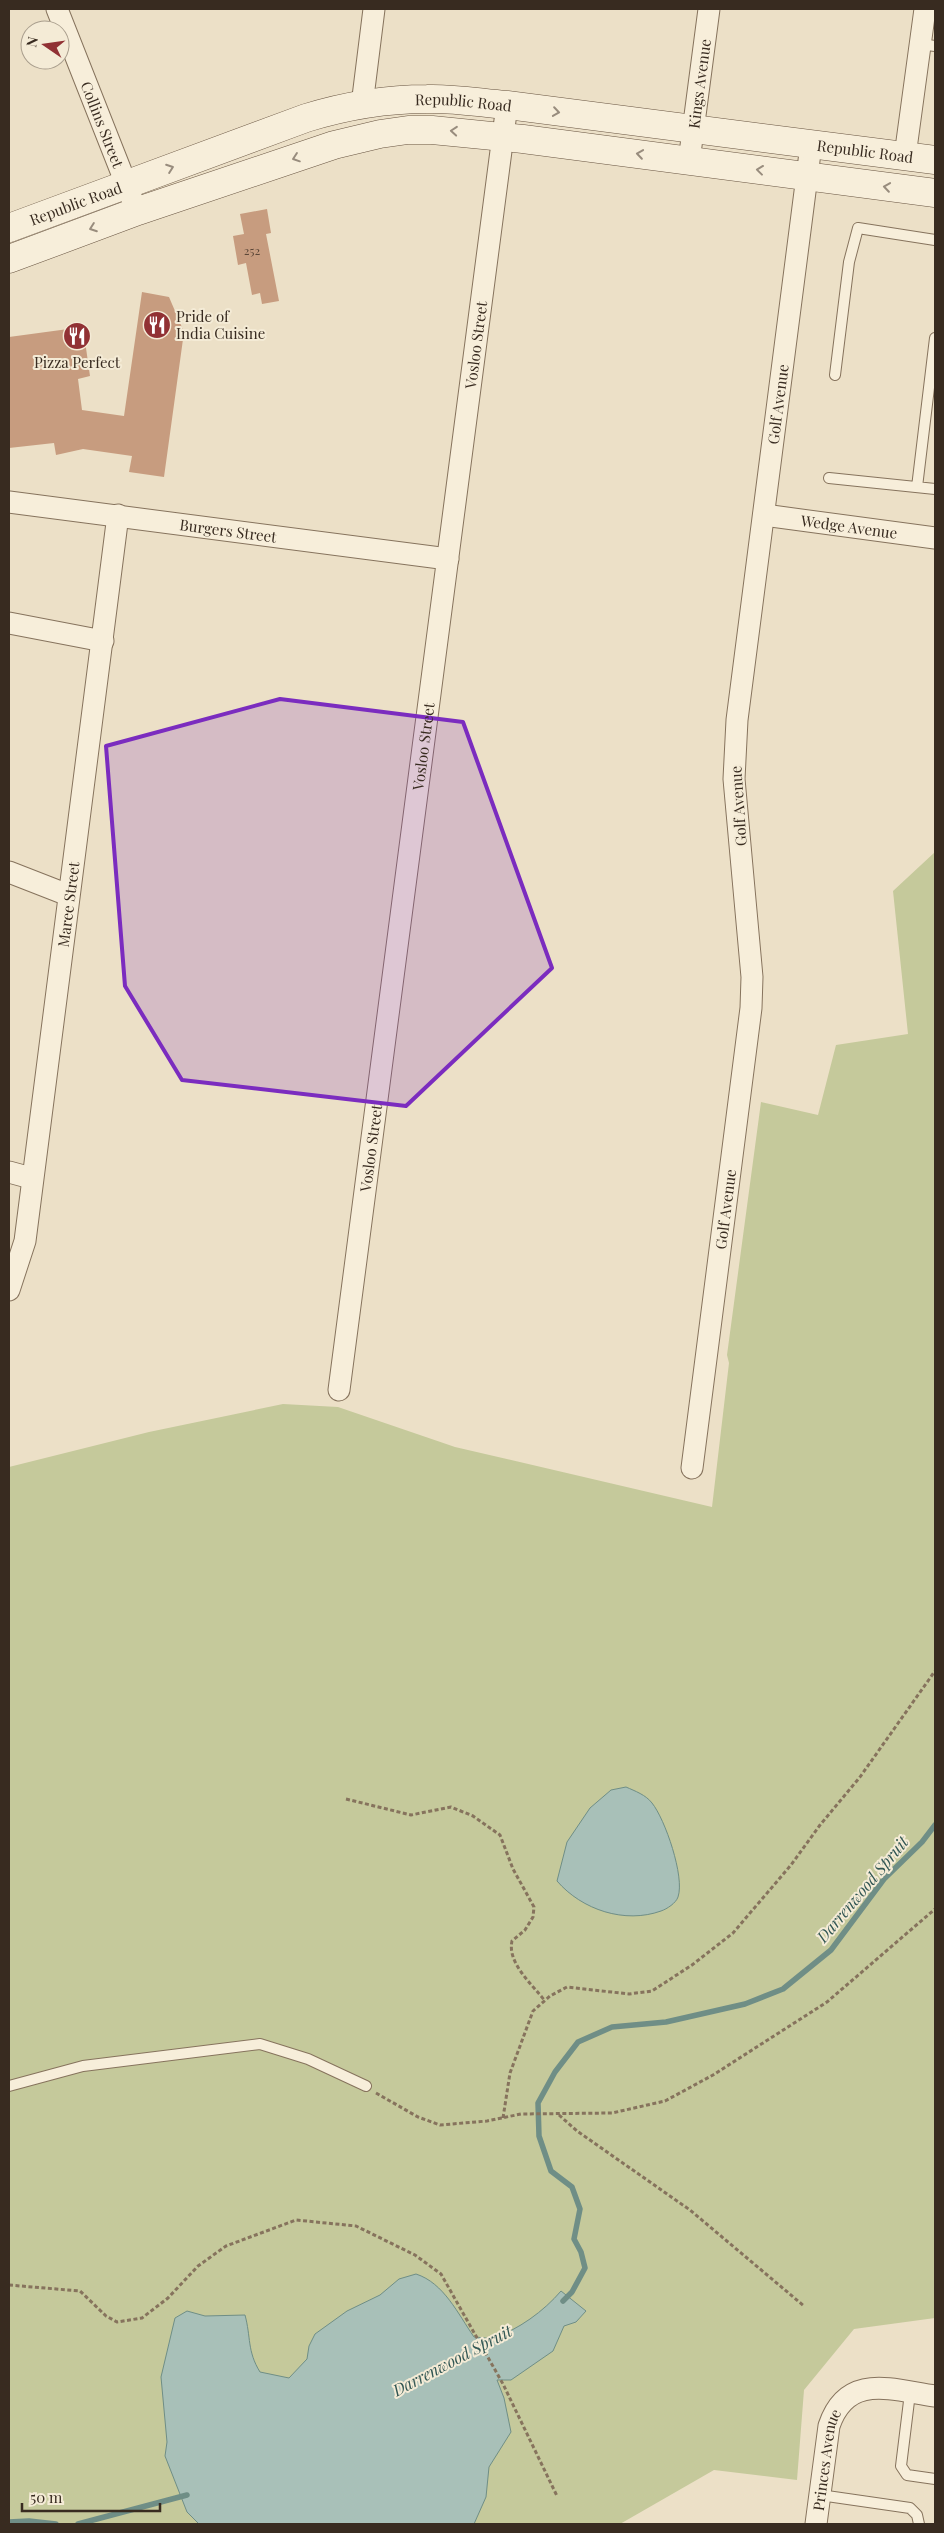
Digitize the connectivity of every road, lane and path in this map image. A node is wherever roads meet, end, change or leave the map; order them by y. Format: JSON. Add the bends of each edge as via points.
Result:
{"nodes":[{"id":1,"x":57,"y":9,"type":"edge"},
{"id":2,"x":374,"y":9,"type":"edge"},
{"id":3,"x":709,"y":9,"type":"edge"},
{"id":4,"x":925,"y":9,"type":"edge"},
{"id":5,"x":928,"y":45,"type":"edge"},
{"id":6,"x":362,"y":104,"type":"junction"},
{"id":7,"x":507,"y":105,"type":"junction"},
{"id":8,"x":693,"y":130,"type":"junction"},
{"id":9,"x":503,"y":136,"type":"junction"},
{"id":10,"x":811,"y":145,"type":"junction"},
{"id":11,"x":905,"y":156,"type":"junction"},
{"id":12,"x":689,"y":160,"type":"junction"},
{"id":13,"x":935,"y":160,"type":"edge"},
{"id":14,"x":808,"y":176,"type":"junction"},
{"id":15,"x":125,"y":185,"type":"junction"},
{"id":16,"x":935,"y":193,"type":"edge"},
{"id":17,"x":138,"y":211,"type":"junction"},
{"id":18,"x":9,"y":228,"type":"edge"},
{"id":19,"x":935,"y":240,"type":"edge"},
{"id":20,"x":9,"y":260,"type":"edge"},
{"id":21,"x":935,"y":338,"type":"edge"},
{"id":22,"x":835,"y":375,"type":"dead end"},
{"id":23,"x":829,"y":478,"type":"dead end"},
{"id":24,"x":917,"y":487,"type":"junction"},
{"id":25,"x":935,"y":489,"type":"edge"},
{"id":26,"x":9,"y":502,"type":"edge"},
{"id":27,"x":118,"y":515,"type":"junction"},
{"id":28,"x":764,"y":515,"type":"junction"},
{"id":29,"x":935,"y":538,"type":"edge"},
{"id":30,"x":448,"y":559,"type":"junction"},
{"id":31,"x":9,"y":623,"type":"edge"},
{"id":32,"x":103,"y":641,"type":"junction"},
{"id":33,"x":9,"y":872,"type":"edge"},
{"id":34,"x":68,"y":894,"type":"junction"},
{"id":35,"x":9,"y":1172,"type":"edge"},
{"id":36,"x":31,"y":1178,"type":"junction"},
{"id":37,"x":9,"y":1290,"type":"edge"},
{"id":38,"x":339,"y":1390,"type":"dead end"},
{"id":39,"x":692,"y":1468,"type":"dead end"},
{"id":40,"x":935,"y":1671,"type":"edge"},
{"id":41,"x":346,"y":1799,"type":"dead end"},
{"id":42,"x":935,"y":1909,"type":"edge"},
{"id":43,"x":544,"y":2000,"type":"junction"},
{"id":44,"x":9,"y":2086,"type":"edge"},
{"id":45,"x":366,"y":2086,"type":"joint"},
{"id":46,"x":559,"y":2114,"type":"junction"},
{"id":47,"x":503,"y":2118,"type":"junction"},
{"id":48,"x":9,"y":2285,"type":"edge"},
{"id":49,"x":804,"y":2306,"type":"dead end"},
{"id":50,"x":910,"y":2393,"type":"junction"},
{"id":51,"x":935,"y":2396,"type":"edge"},
{"id":52,"x":935,"y":2479,"type":"edge"},
{"id":53,"x":820,"y":2495,"type":"junction"},
{"id":54,"x":557,"y":2496,"type":"dead end"},
{"id":55,"x":816,"y":2524,"type":"edge"},
{"id":56,"x":919,"y":2524,"type":"edge"}],
"edges":[{"from":1,"to":15,"type":"street","name":"Collins Street"},
{"from":2,"to":6,"type":"street"},
{"from":3,"to":8,"type":"street","name":"Kings Avenue"},
{"from":4,"to":5,"type":"street"},
{"from":5,"to":11,"type":"street"},
{"from":6,"to":7,"type":"main road","name":"Republic Road","via":[[427,99]]},
{"from":15,"to":6,"type":"main road","name":"Republic Road","one_way":true,"via":[[306,118]]},
{"from":7,"to":8,"type":"main road","name":"Republic Road","one_way":true},
{"from":7,"to":9,"type":"street","name":"Vosloo Street"},
{"from":8,"to":10,"type":"main road","name":"Republic Road"},
{"from":8,"to":12,"type":"street","name":"Kings Avenue"},
{"from":12,"to":9,"type":"main road","name":"Republic Road","one_way":true},
{"from":9,"to":17,"type":"main road","name":"Republic Road","one_way":true,"via":[[408,130],[358,138]]},
{"from":9,"to":30,"type":"street","name":"Vosloo Street"},
{"from":10,"to":11,"type":"main road","name":"Republic Road"},
{"from":10,"to":14,"type":"street","name":"Golf Avenue"},
{"from":11,"to":13,"type":"main road","name":"Republic Road"},
{"from":14,"to":12,"type":"main road","name":"Republic Road","one_way":true},
{"from":16,"to":14,"type":"main road","name":"Republic Road","one_way":true},
{"from":14,"to":28,"type":"street","name":"Golf Avenue"},
{"from":15,"to":17,"type":"street","name":"Collins Street"},
{"from":15,"to":18,"type":"main road","name":"Republic Road"},
{"from":17,"to":20,"type":"main road","name":"Republic Road","one_way":true},
{"from":19,"to":22,"type":"lane","via":[[858,228],[849,262]]},
{"from":21,"to":24,"type":"lane"},
{"from":23,"to":24,"type":"lane"},
{"from":24,"to":25,"type":"lane"},
{"from":26,"to":27,"type":"street","name":"Burgers Street"},
{"from":27,"to":30,"type":"street","name":"Burgers Street"},
{"from":27,"to":32,"type":"street","name":"Maree Street"},
{"from":28,"to":29,"type":"street","name":"Wedge Avenue"},
{"from":28,"to":39,"type":"street","name":"Golf Avenue","via":[[740,691],[734,761],[752,977],[751,1008]]},
{"from":30,"to":38,"type":"street","name":"Vosloo Street"},
{"from":31,"to":32,"type":"street"},
{"from":32,"to":34,"type":"street","name":"Maree Street"},
{"from":33,"to":34,"type":"street"},
{"from":34,"to":36,"type":"street","name":"Maree Street","via":[[54,1021]]},
{"from":35,"to":36,"type":"street"},
{"from":36,"to":37,"type":"street","name":"Maree Street","via":[[25,1241]]},
{"from":40,"to":43,"type":"path","via":[[860,1777],[733,1933],[652,1991],[629,1994],[567,1987]]},
{"from":41,"to":43,"type":"path","via":[[411,1815],[451,1807],[473,1816],[500,1835],[513,1869],[534,1907],[533,1918],[512,1941],[510,1950],[517,1966]]},
{"from":42,"to":46,"type":"path","via":[[827,2002],[665,2101],[612,2113]]},
{"from":43,"to":47,"type":"path","via":[[533,2011],[521,2039],[510,2073]]},
{"from":44,"to":45,"type":"lane","via":[[83,2066],[260,2044],[308,2058]]},
{"from":45,"to":47,"type":"path","via":[[418,2117],[440,2125]]},
{"from":46,"to":47,"type":"path"},
{"from":46,"to":49,"type":"path","via":[[577,2131],[690,2210]]},
{"from":48,"to":54,"type":"path","via":[[80,2291],[117,2322],[142,2318],[168,2298],[198,2266],[226,2246],[296,2220],[356,2226],[415,2255],[440,2274],[503,2384]]},
{"from":50,"to":51,"type":"street"},
{"from":50,"to":52,"type":"lane","via":[[901,2466],[907,2475]]},
{"from":50,"to":53,"type":"street","name":"Princes Avenue","via":[[868,2388],[853,2392],[843,2400],[829,2426]]},
{"from":53,"to":55,"type":"street","name":"Princes Avenue"},
{"from":53,"to":56,"type":"lane","via":[[910,2508],[917,2515]]}]}
